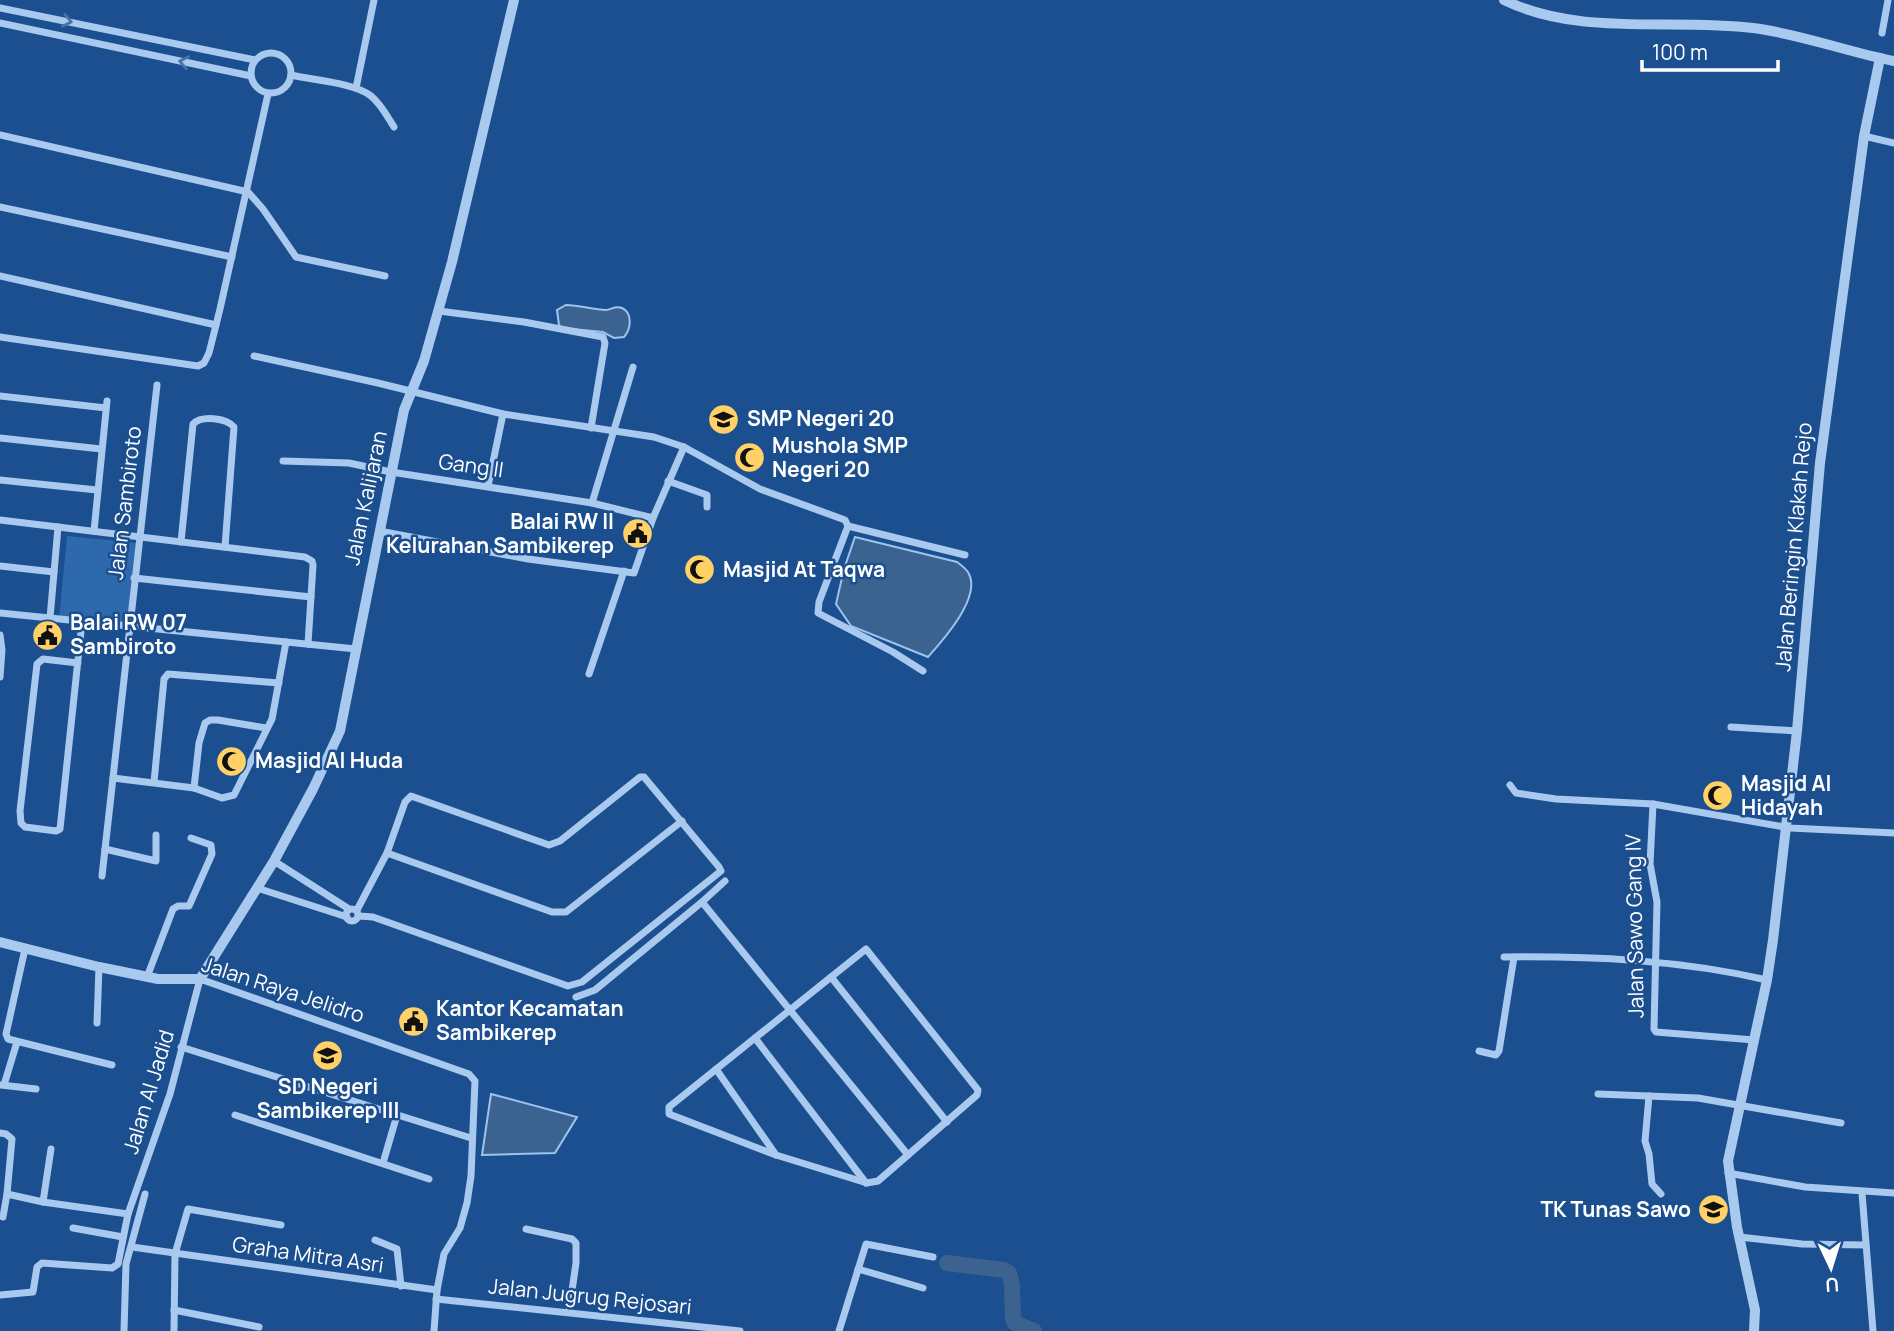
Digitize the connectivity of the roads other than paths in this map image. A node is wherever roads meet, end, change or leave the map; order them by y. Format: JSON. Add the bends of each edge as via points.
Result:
{"nodes":[{"id":1,"x":374,"y":0,"type":"edge"},
{"id":2,"x":514,"y":0,"type":"edge"},
{"id":3,"x":1504,"y":0,"type":"edge"},
{"id":4,"x":1888,"y":0,"type":"edge"},
{"id":5,"x":0,"y":8,"type":"edge"},
{"id":6,"x":0,"y":23,"type":"edge"},
{"id":7,"x":1882,"y":33,"type":"dead end"},
{"id":8,"x":1880,"y":58,"type":"junction"},
{"id":9,"x":255,"y":60,"type":"junction"},
{"id":10,"x":1894,"y":61,"type":"edge"},
{"id":11,"x":291,"y":75,"type":"junction"},
{"id":12,"x":250,"y":76,"type":"junction"},
{"id":13,"x":356,"y":88,"type":"junction"},
{"id":14,"x":268,"y":94,"type":"junction"},
{"id":15,"x":394,"y":127,"type":"dead end"},
{"id":16,"x":0,"y":135,"type":"edge"},
{"id":17,"x":1864,"y":136,"type":"junction"},
{"id":18,"x":1894,"y":143,"type":"edge"},
{"id":19,"x":248,"y":192,"type":"junction"},
{"id":20,"x":0,"y":207,"type":"edge"},
{"id":21,"x":232,"y":257,"type":"junction"},
{"id":22,"x":0,"y":276,"type":"edge"},
{"id":23,"x":385,"y":276,"type":"dead end"},
{"id":24,"x":439,"y":311,"type":"junction"},
{"id":25,"x":216,"y":324,"type":"junction"},
{"id":26,"x":0,"y":337,"type":"edge"},
{"id":27,"x":254,"y":356,"type":"dead end"},
{"id":28,"x":632,"y":367,"type":"dead end"},
{"id":29,"x":157,"y":385,"type":"dead end"},
{"id":30,"x":412,"y":391,"type":"junction"},
{"id":31,"x":0,"y":396,"type":"edge"},
{"id":32,"x":503,"y":414,"type":"junction"},
{"id":33,"x":591,"y":428,"type":"junction"},
{"id":34,"x":614,"y":431,"type":"junction"},
{"id":35,"x":0,"y":438,"type":"edge"},
{"id":36,"x":684,"y":447,"type":"junction"},
{"id":37,"x":102,"y":449,"type":"junction"},
{"id":38,"x":283,"y":461,"type":"dead end"},
{"id":39,"x":391,"y":472,"type":"junction"},
{"id":40,"x":0,"y":480,"type":"edge"},
{"id":41,"x":668,"y":481,"type":"junction"},
{"id":42,"x":488,"y":486,"type":"junction"},
{"id":43,"x":97,"y":490,"type":"junction"},
{"id":44,"x":592,"y":503,"type":"junction"},
{"id":45,"x":707,"y":507,"type":"dead end"},
{"id":46,"x":653,"y":518,"type":"junction"},
{"id":47,"x":0,"y":520,"type":"edge"},
{"id":48,"x":848,"y":526,"type":"junction"},
{"id":49,"x":58,"y":527,"type":"junction"},
{"id":50,"x":94,"y":531,"type":"junction"},
{"id":51,"x":379,"y":531,"type":"junction"},
{"id":52,"x":138,"y":537,"type":"junction"},
{"id":53,"x":181,"y":542,"type":"junction"},
{"id":54,"x":225,"y":547,"type":"junction"},
{"id":55,"x":965,"y":555,"type":"dead end"},
{"id":56,"x":0,"y":566,"type":"edge"},
{"id":57,"x":54,"y":572,"type":"junction"},
{"id":58,"x":624,"y":572,"type":"junction"},
{"id":59,"x":134,"y":578,"type":"junction"},
{"id":60,"x":311,"y":597,"type":"junction"},
{"id":61,"x":0,"y":613,"type":"edge"},
{"id":62,"x":50,"y":618,"type":"junction"},
{"id":63,"x":82,"y":622,"type":"junction"},
{"id":64,"x":129,"y":626,"type":"junction"},
{"id":65,"x":0,"y":635,"type":"edge"},
{"id":66,"x":286,"y":642,"type":"junction"},
{"id":67,"x":308,"y":645,"type":"junction"},
{"id":68,"x":356,"y":649,"type":"junction"},
{"id":69,"x":78,"y":663,"type":"junction"},
{"id":70,"x":923,"y":671,"type":"dead end"},
{"id":71,"x":589,"y":674,"type":"dead end"},
{"id":72,"x":0,"y":677,"type":"edge"},
{"id":73,"x":279,"y":683,"type":"junction"},
{"id":74,"x":1731,"y":727,"type":"dead end"},
{"id":75,"x":267,"y":728,"type":"junction"},
{"id":76,"x":1797,"y":731,"type":"junction"},
{"id":77,"x":113,"y":778,"type":"junction"},
{"id":78,"x":154,"y":782,"type":"junction"},
{"id":79,"x":1510,"y":785,"type":"dead end"},
{"id":80,"x":194,"y":788,"type":"junction"},
{"id":81,"x":1653,"y":804,"type":"junction"},
{"id":82,"x":682,"y":821,"type":"junction"},
{"id":83,"x":1784,"y":827,"type":"junction"},
{"id":84,"x":1894,"y":833,"type":"edge"},
{"id":85,"x":156,"y":835,"type":"dead end"},
{"id":86,"x":191,"y":838,"type":"dead end"},
{"id":87,"x":105,"y":849,"type":"junction"},
{"id":88,"x":387,"y":853,"type":"junction"},
{"id":89,"x":274,"y":861,"type":"junction"},
{"id":90,"x":102,"y":876,"type":"dead end"},
{"id":91,"x":725,"y":881,"type":"dead end"},
{"id":92,"x":257,"y":888,"type":"junction"},
{"id":93,"x":702,"y":902,"type":"junction"},
{"id":94,"x":353,"y":913,"type":"junction"},
{"id":95,"x":636,"y":940,"type":"junction"},
{"id":96,"x":0,"y":942,"type":"edge"},
{"id":97,"x":25,"y":948,"type":"junction"},
{"id":98,"x":644,"y":950,"type":"junction"},
{"id":99,"x":1504,"y":957,"type":"dead end"},
{"id":100,"x":1514,"y":957,"type":"junction"},
{"id":101,"x":1654,"y":962,"type":"junction"},
{"id":102,"x":99,"y":967,"type":"junction"},
{"id":103,"x":146,"y":977,"type":"junction"},
{"id":104,"x":831,"y":977,"type":"junction"},
{"id":105,"x":200,"y":979,"type":"junction"},
{"id":106,"x":1767,"y":980,"type":"junction"},
{"id":107,"x":576,"y":998,"type":"dead end"},
{"id":108,"x":790,"y":1009,"type":"junction"},
{"id":109,"x":97,"y":1023,"type":"dead end"},
{"id":110,"x":755,"y":1038,"type":"junction"},
{"id":111,"x":1754,"y":1040,"type":"junction"},
{"id":112,"x":17,"y":1042,"type":"junction"},
{"id":113,"x":181,"y":1047,"type":"junction"},
{"id":114,"x":1479,"y":1051,"type":"dead end"},
{"id":115,"x":111,"y":1065,"type":"dead end"},
{"id":116,"x":716,"y":1069,"type":"junction"},
{"id":117,"x":2,"y":1085,"type":"edge"},
{"id":118,"x":36,"y":1089,"type":"dead end"},
{"id":119,"x":1598,"y":1094,"type":"dead end"},
{"id":120,"x":1649,"y":1096,"type":"junction"},
{"id":121,"x":1740,"y":1105,"type":"junction"},
{"id":122,"x":235,"y":1115,"type":"dead end"},
{"id":123,"x":397,"y":1115,"type":"junction"},
{"id":124,"x":947,"y":1122,"type":"junction"},
{"id":125,"x":1840,"y":1124,"type":"dead end"},
{"id":126,"x":0,"y":1133,"type":"edge"},
{"id":127,"x":471,"y":1138,"type":"junction"},
{"id":128,"x":51,"y":1149,"type":"dead end"},
{"id":129,"x":776,"y":1154,"type":"junction"},
{"id":130,"x":908,"y":1155,"type":"junction"},
{"id":131,"x":383,"y":1163,"type":"junction"},
{"id":132,"x":1728,"y":1173,"type":"junction"},
{"id":133,"x":429,"y":1179,"type":"dead end"},
{"id":134,"x":867,"y":1183,"type":"junction"},
{"id":135,"x":1862,"y":1193,"type":"junction"},
{"id":136,"x":1894,"y":1193,"type":"edge"},
{"id":137,"x":7,"y":1194,"type":"junction"},
{"id":138,"x":145,"y":1194,"type":"dead end"},
{"id":139,"x":1661,"y":1194,"type":"dead end"},
{"id":140,"x":43,"y":1202,"type":"junction"},
{"id":141,"x":128,"y":1214,"type":"junction"},
{"id":142,"x":3,"y":1217,"type":"dead end"},
{"id":143,"x":281,"y":1225,"type":"dead end"},
{"id":144,"x":73,"y":1228,"type":"dead end"},
{"id":145,"x":526,"y":1229,"type":"dead end"},
{"id":146,"x":123,"y":1237,"type":"junction"},
{"id":147,"x":1739,"y":1237,"type":"junction"},
{"id":148,"x":375,"y":1240,"type":"dead end"},
{"id":149,"x":1866,"y":1245,"type":"junction"},
{"id":150,"x":132,"y":1247,"type":"junction"},
{"id":151,"x":175,"y":1254,"type":"junction"},
{"id":152,"x":933,"y":1257,"type":"dead end"},
{"id":153,"x":858,"y":1269,"type":"junction"},
{"id":154,"x":401,"y":1286,"type":"junction"},
{"id":155,"x":923,"y":1288,"type":"dead end"},
{"id":156,"x":436,"y":1294,"type":"junction"},
{"id":157,"x":0,"y":1295,"type":"edge"},
{"id":158,"x":174,"y":1310,"type":"junction"},
{"id":159,"x":569,"y":1311,"type":"junction"},
{"id":160,"x":259,"y":1327,"type":"dead end"},
{"id":161,"x":124,"y":1331,"type":"edge"},
{"id":162,"x":174,"y":1331,"type":"edge"},
{"id":163,"x":433,"y":1331,"type":"edge"},
{"id":164,"x":740,"y":1331,"type":"edge"},
{"id":165,"x":839,"y":1331,"type":"edge"},
{"id":166,"x":1754,"y":1331,"type":"edge"},
{"id":167,"x":1873,"y":1331,"type":"edge"}],
"edges":[{"from":1,"to":13,"type":"street"},
{"from":2,"to":24,"type":"street","name":"Jalan Kalijaran"},
{"from":3,"to":8,"type":"street","via":[[1540,13],[1597,22],[1705,24],[1780,32]]},
{"from":4,"to":7,"type":"street"},
{"from":5,"to":9,"type":"street","one_way":true},
{"from":12,"to":6,"type":"street","one_way":true},
{"from":8,"to":10,"type":"street"},
{"from":8,"to":17,"type":"street","name":"Jalan Beringin Klakah Rejo"},
{"from":9,"to":11,"type":"street","via":[[278,54],[288,62]]},
{"from":9,"to":12,"type":"street"},
{"from":11,"to":13,"type":"street"},
{"from":11,"to":14,"type":"street","via":[[281,91]]},
{"from":12,"to":14,"type":"street","via":[[253,84]]},
{"from":13,"to":15,"type":"street","via":[[376,100]]},
{"from":14,"to":19,"type":"street"},
{"from":16,"to":19,"type":"street"},
{"from":17,"to":18,"type":"street"},
{"from":17,"to":76,"type":"street","name":"Jalan Beringin Klakah Rejo","via":[[1821,463]]},
{"from":19,"to":21,"type":"street"},
{"from":19,"to":23,"type":"street","via":[[296,257]]},
{"from":20,"to":21,"type":"street"},
{"from":21,"to":25,"type":"street"},
{"from":22,"to":25,"type":"street"},
{"from":24,"to":30,"type":"street","name":"Jalan Kalijaran"},
{"from":24,"to":33,"type":"street","via":[[603,337]]},
{"from":25,"to":26,"type":"street","via":[[209,353],[198,366]]},
{"from":27,"to":30,"type":"street"},
{"from":28,"to":34,"type":"street"},
{"from":29,"to":52,"type":"street","name":"Jalan Sambiroto"},
{"from":30,"to":32,"type":"street"},
{"from":30,"to":39,"type":"street","name":"Jalan Kalijaran"},
{"from":31,"to":37,"type":"street","via":[[106,405]]},
{"from":32,"to":33,"type":"street"},
{"from":32,"to":42,"type":"street"},
{"from":33,"to":34,"type":"street"},
{"from":34,"to":36,"type":"street"},
{"from":34,"to":44,"type":"street"},
{"from":35,"to":37,"type":"street"},
{"from":36,"to":41,"type":"street"},
{"from":36,"to":48,"type":"street","via":[[760,489],[845,520]]},
{"from":37,"to":43,"type":"street"},
{"from":38,"to":39,"type":"street","name":"Gang II","via":[[349,463]]},
{"from":39,"to":42,"type":"street","name":"Gang II"},
{"from":39,"to":51,"type":"street","name":"Jalan Kalijaran"},
{"from":40,"to":43,"type":"street"},
{"from":41,"to":45,"type":"street","via":[[707,495]]},
{"from":41,"to":46,"type":"street"},
{"from":42,"to":44,"type":"street","name":"Gang II"},
{"from":43,"to":50,"type":"street"},
{"from":44,"to":46,"type":"street","name":"Gang II"},
{"from":46,"to":58,"type":"street","via":[[634,573]]},
{"from":47,"to":49,"type":"street"},
{"from":48,"to":55,"type":"street"},
{"from":48,"to":70,"type":"street","via":[[818,613]]},
{"from":49,"to":50,"type":"street"},
{"from":49,"to":57,"type":"street"},
{"from":50,"to":52,"type":"street"},
{"from":51,"to":58,"type":"street"},
{"from":51,"to":68,"type":"street","name":"Jalan Kalijaran"},
{"from":52,"to":53,"type":"street"},
{"from":52,"to":59,"type":"street","name":"Jalan Sambiroto"},
{"from":53,"to":54,"type":"street"},
{"from":53,"to":54,"type":"street","via":[[193,424],[202,418],[230,422],[234,427]]},
{"from":54,"to":60,"type":"street","via":[[312,561]]},
{"from":56,"to":57,"type":"street"},
{"from":57,"to":62,"type":"street"},
{"from":58,"to":71,"type":"street"},
{"from":59,"to":60,"type":"street"},
{"from":59,"to":64,"type":"street","name":"Jalan Sambiroto"},
{"from":60,"to":67,"type":"street"},
{"from":61,"to":62,"type":"street"},
{"from":62,"to":63,"type":"street"},
{"from":63,"to":64,"type":"street"},
{"from":63,"to":69,"type":"street"},
{"from":64,"to":66,"type":"street"},
{"from":64,"to":77,"type":"street","name":"Jalan Sambiroto"},
{"from":65,"to":72,"type":"street"},
{"from":66,"to":67,"type":"street"},
{"from":66,"to":73,"type":"street"},
{"from":67,"to":68,"type":"street"},
{"from":68,"to":89,"type":"street","name":"Jalan Kalijaran","via":[[340,731]]},
{"from":69,"to":69,"type":"street","via":[[60,829],[25,827],[20,811],[37,664],[43,659]]},
{"from":73,"to":75,"type":"street"},
{"from":73,"to":78,"type":"street","via":[[168,674]]},
{"from":74,"to":76,"type":"street"},
{"from":75,"to":80,"type":"street","via":[[234,795],[215,797]]},
{"from":75,"to":80,"type":"street","via":[[218,720],[205,723]]},
{"from":76,"to":83,"type":"street","name":"Jalan Beringin Klakah Rejo"},
{"from":77,"to":78,"type":"street"},
{"from":77,"to":87,"type":"street","name":"Jalan Sambiroto"},
{"from":78,"to":80,"type":"street"},
{"from":79,"to":81,"type":"street","via":[[1516,793],[1535,796]]},
{"from":81,"to":83,"type":"street"},
{"from":81,"to":101,"type":"street","name":"Jalan Sawo Gang IV"},
{"from":82,"to":88,"type":"street","via":[[561,913]]},
{"from":82,"to":88,"type":"street","via":[[644,777],[549,845],[411,796]]},
{"from":82,"to":95,"type":"street","via":[[719,867],[719,874]]},
{"from":83,"to":84,"type":"street"},
{"from":83,"to":106,"type":"street","name":"Jalan Beringin Klakah Rejo"},
{"from":85,"to":87,"type":"street","via":[[156,862]]},
{"from":86,"to":103,"type":"street","via":[[211,845],[212,854],[189,906],[173,909]]},
{"from":87,"to":90,"type":"street","name":"Jalan Sambiroto"},
{"from":88,"to":94,"type":"street"},
{"from":89,"to":92,"type":"street","name":"Jalan Kalijaran"},
{"from":89,"to":94,"type":"street"},
{"from":91,"to":93,"type":"street"},
{"from":92,"to":94,"type":"street"},
{"from":92,"to":105,"type":"street","name":"Jalan Kalijaran"},
{"from":93,"to":98,"type":"street"},
{"from":93,"to":108,"type":"street"},
{"from":94,"to":95,"type":"street","via":[[568,986],[582,982]]},
{"from":95,"to":98,"type":"street"},
{"from":96,"to":97,"type":"street","name":"Jalan Raya Jelidro"},
{"from":97,"to":102,"type":"street","name":"Jalan Raya Jelidro"},
{"from":97,"to":112,"type":"street","via":[[6,1034]]},
{"from":98,"to":107,"type":"street","via":[[595,990]]},
{"from":99,"to":100,"type":"street"},
{"from":100,"to":101,"type":"street"},
{"from":100,"to":114,"type":"street","via":[[1499,1051],[1496,1055]]},
{"from":101,"to":106,"type":"street"},
{"from":101,"to":111,"type":"street","name":"Jalan Sawo Gang IV","via":[[1655,1031]]},
{"from":102,"to":103,"type":"street","name":"Jalan Raya Jelidro"},
{"from":102,"to":109,"type":"street"},
{"from":103,"to":105,"type":"street","name":"Jalan Raya Jelidro"},
{"from":104,"to":108,"type":"street"},
{"from":104,"to":124,"type":"street"},
{"from":104,"to":124,"type":"street","via":[[866,948],[978,1090]]},
{"from":105,"to":113,"type":"street","name":"Jalan Al Jadid"},
{"from":105,"to":127,"type":"street","name":"Jalan Raya Jelidro","via":[[469,1074],[476,1083]]},
{"from":106,"to":111,"type":"street","name":"Jalan Beringin Klakah Rejo"},
{"from":108,"to":110,"type":"street"},
{"from":108,"to":130,"type":"street"},
{"from":110,"to":116,"type":"street"},
{"from":110,"to":134,"type":"street"},
{"from":111,"to":121,"type":"street","name":"Jalan Beringin Klakah Rejo"},
{"from":112,"to":115,"type":"street"},
{"from":112,"to":117,"type":"street"},
{"from":113,"to":123,"type":"street"},
{"from":113,"to":141,"type":"street","name":"Jalan Al Jadid","via":[[170,1094]]},
{"from":116,"to":129,"type":"street"},
{"from":116,"to":129,"type":"street","via":[[669,1107],[669,1114]]},
{"from":117,"to":118,"type":"street"},
{"from":119,"to":120,"type":"street"},
{"from":120,"to":121,"type":"street"},
{"from":120,"to":139,"type":"street","via":[[1645,1141],[1651,1185]]},
{"from":121,"to":125,"type":"street"},
{"from":121,"to":132,"type":"street","name":"Jalan Beringin Klakah Rejo"},
{"from":122,"to":131,"type":"street"},
{"from":123,"to":127,"type":"street"},
{"from":123,"to":131,"type":"street"},
{"from":124,"to":130,"type":"street"},
{"from":126,"to":137,"type":"street","via":[[12,1139]]},
{"from":127,"to":156,"type":"street","via":[[465,1212],[444,1254]]},
{"from":128,"to":140,"type":"street"},
{"from":129,"to":134,"type":"street"},
{"from":130,"to":134,"type":"street","via":[[878,1181]]},
{"from":131,"to":133,"type":"street"},
{"from":132,"to":135,"type":"street"},
{"from":132,"to":147,"type":"street","name":"Jalan Beringin Klakah Rejo"},
{"from":135,"to":136,"type":"street"},
{"from":135,"to":149,"type":"street"},
{"from":137,"to":140,"type":"street"},
{"from":137,"to":142,"type":"street"},
{"from":138,"to":150,"type":"street"},
{"from":140,"to":141,"type":"street"},
{"from":141,"to":146,"type":"street","name":"Jalan Al Jadid"},
{"from":143,"to":151,"type":"street","name":"Graha Mitra Asri","via":[[190,1208]]},
{"from":144,"to":146,"type":"street"},
{"from":145,"to":159,"type":"street","via":[[576,1243]]},
{"from":146,"to":157,"type":"street","name":"Jalan Al Jadid","via":[[116,1268],[42,1263],[37,1267],[33,1292]]},
{"from":147,"to":149,"type":"street"},
{"from":147,"to":166,"type":"street","name":"Jalan Beringin Klakah Rejo","via":[[1755,1310]]},
{"from":148,"to":154,"type":"street","via":[[397,1249]]},
{"from":149,"to":167,"type":"street"},
{"from":150,"to":151,"type":"street","name":"Graha Mitra Asri"},
{"from":150,"to":161,"type":"street"},
{"from":151,"to":154,"type":"street","name":"Graha Mitra Asri"},
{"from":151,"to":158,"type":"street","name":"Graha Mitra Asri"},
{"from":152,"to":153,"type":"street","via":[[870,1244],[864,1246]]},
{"from":153,"to":155,"type":"street"},
{"from":153,"to":165,"type":"street"},
{"from":154,"to":156,"type":"street","name":"Graha Mitra Asri"},
{"from":156,"to":159,"type":"street","name":"Jalan Jugrug Rejosari"},
{"from":156,"to":163,"type":"street"},
{"from":158,"to":160,"type":"street"},
{"from":158,"to":162,"type":"street","name":"Graha Mitra Asri"},
{"from":159,"to":164,"type":"street","name":"Jalan Jugrug Rejosari"}]}
